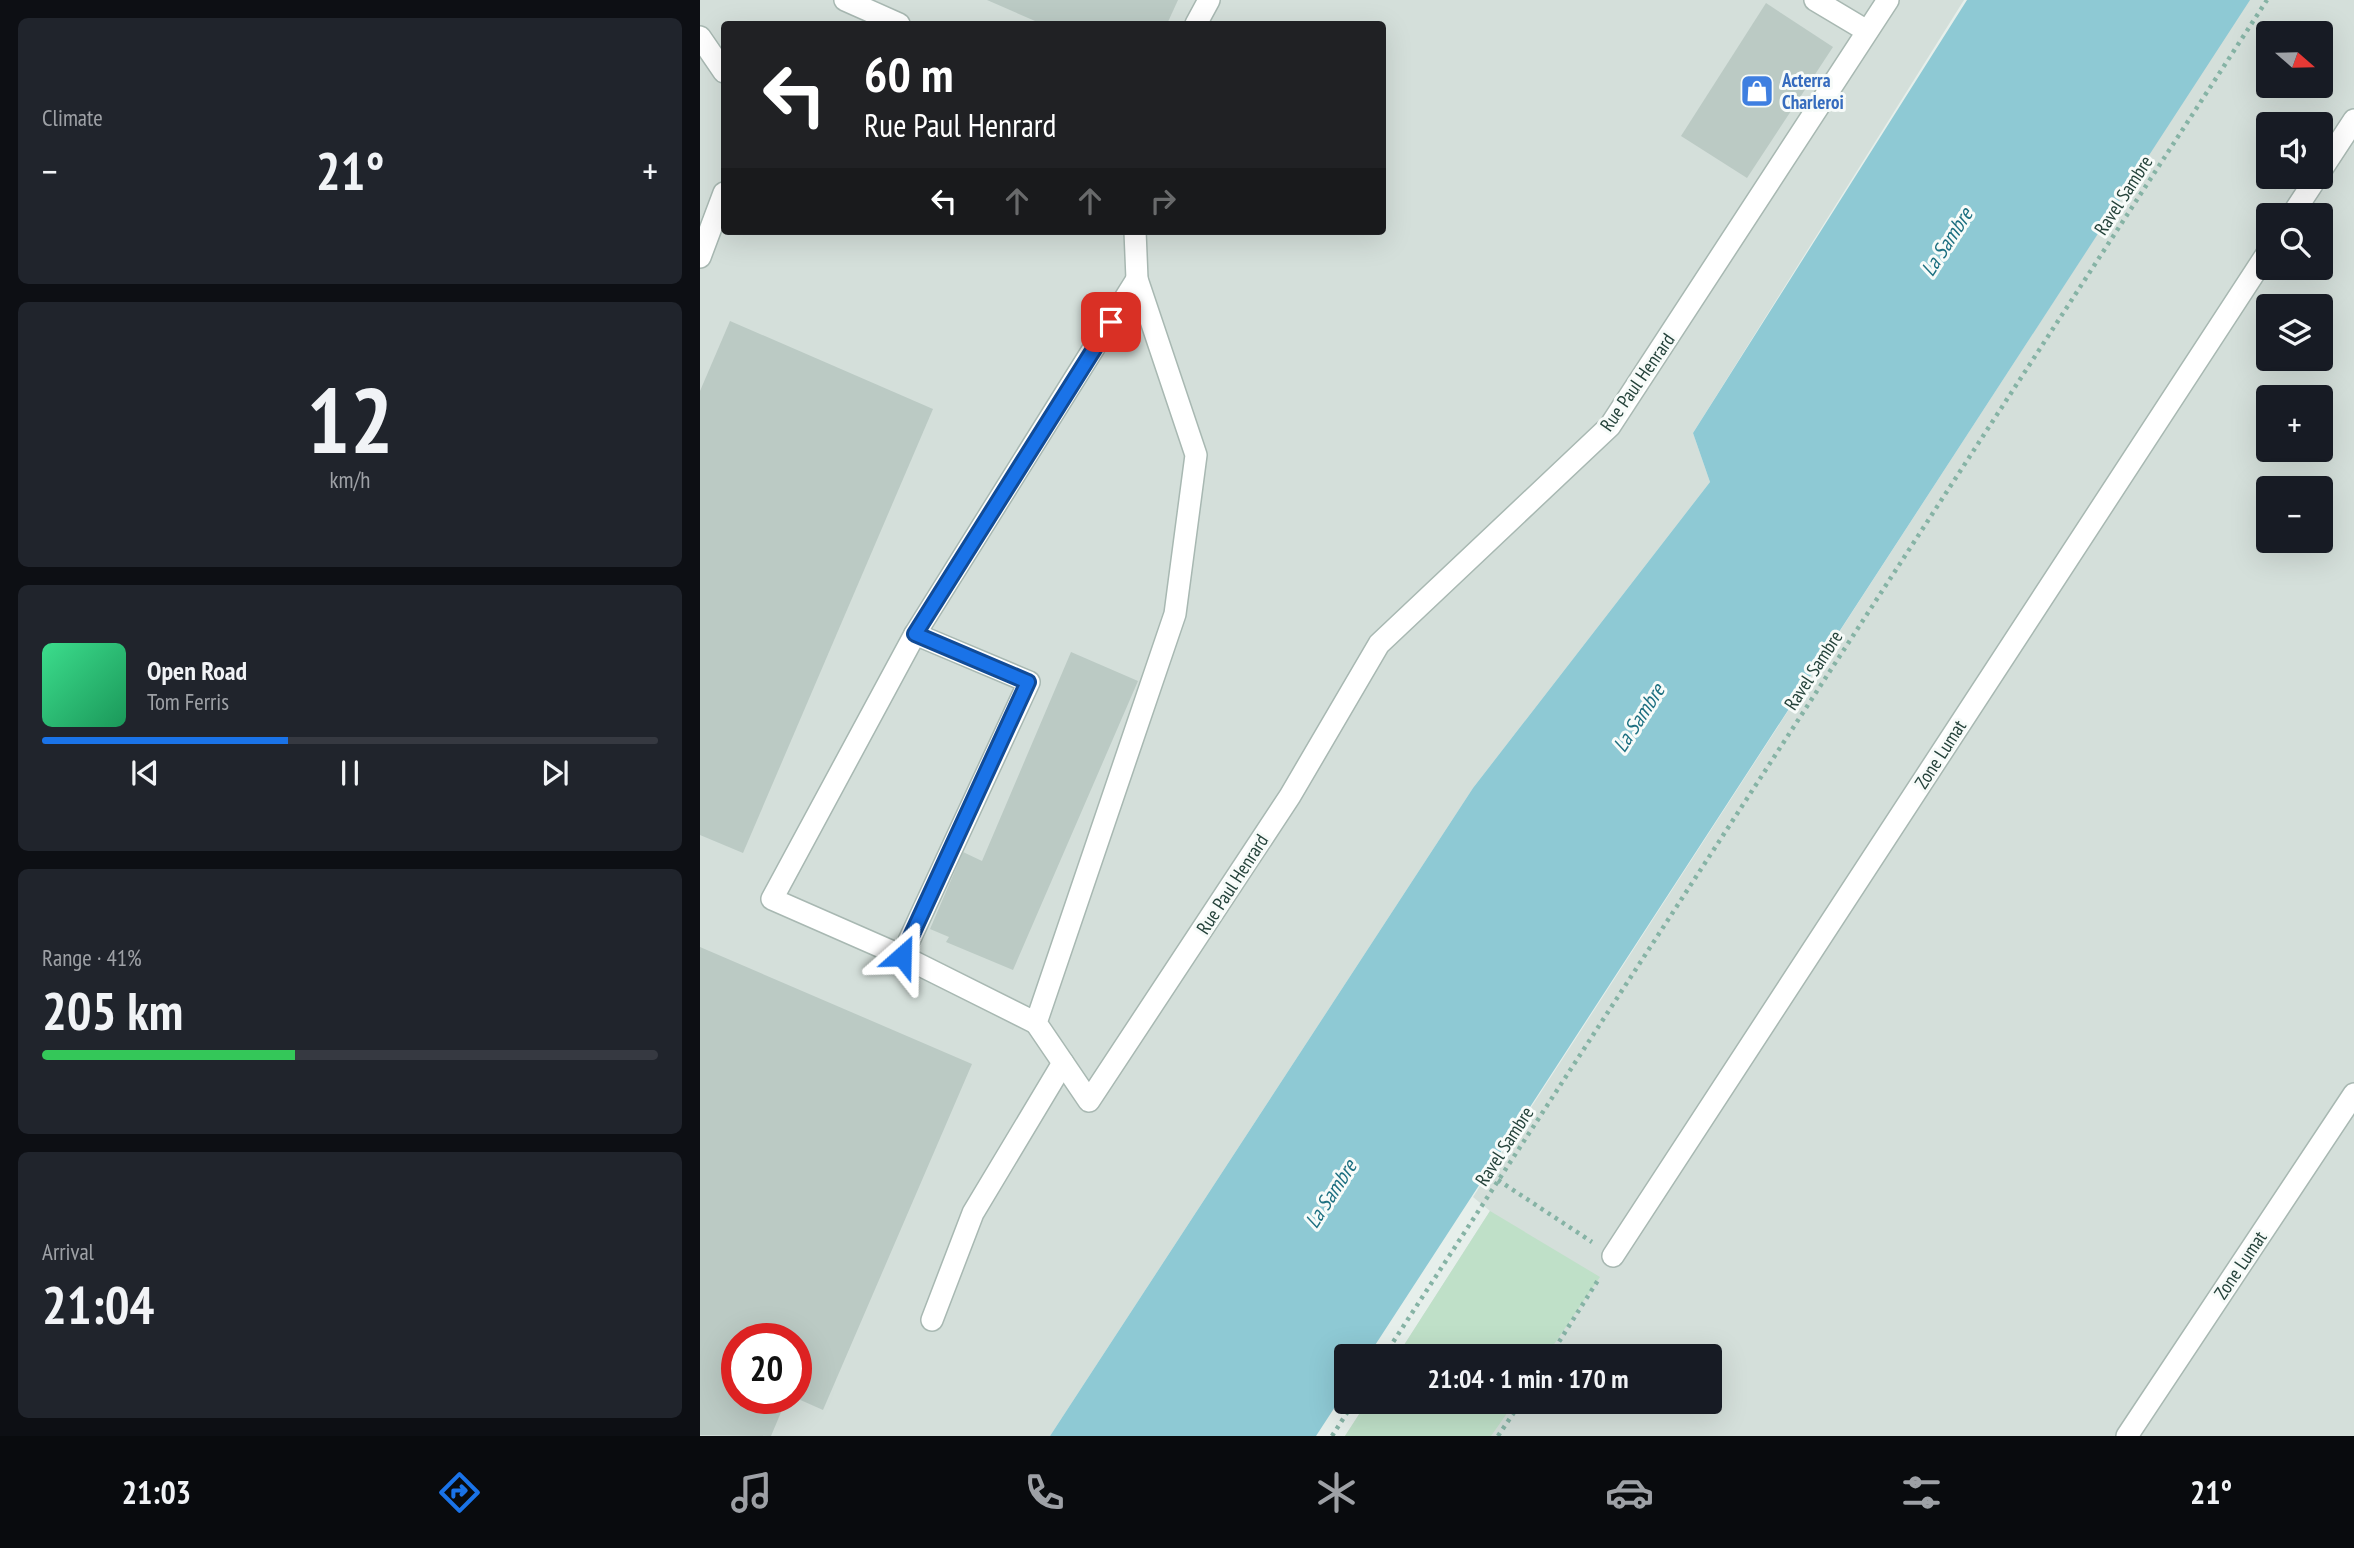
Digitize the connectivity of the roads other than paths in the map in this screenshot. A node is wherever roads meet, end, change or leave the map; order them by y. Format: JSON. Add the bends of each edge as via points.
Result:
{"nodes":[{"id":1,"x":845,"y":0,"type":"edge"},
{"id":2,"x":1209,"y":0,"type":"edge"},
{"id":3,"x":1815,"y":0,"type":"edge"},
{"id":4,"x":1888,"y":0,"type":"edge"},
{"id":5,"x":891,"y":21,"type":"edge"},
{"id":6,"x":1198,"y":21,"type":"edge"},
{"id":7,"x":1867,"y":31,"type":"junction"},
{"id":8,"x":700,"y":37,"type":"edge"},
{"id":9,"x":721,"y":68,"type":"edge"},
{"id":10,"x":2354,"y":120,"type":"edge"},
{"id":11,"x":2333,"y":152,"type":"edge"},
{"id":12,"x":721,"y":201,"type":"edge"},
{"id":13,"x":1135,"y":235,"type":"edge"},
{"id":14,"x":700,"y":257,"type":"edge"},
{"id":15,"x":2256,"y":270,"type":"edge"},
{"id":16,"x":1138,"y":279,"type":"junction"},
{"id":17,"x":915,"y":634,"type":"junction"},
{"id":18,"x":902,"y":956,"type":"junction"},
{"id":19,"x":1036,"y":1023,"type":"junction"},
{"id":20,"x":1063,"y":1063,"type":"junction"},
{"id":21,"x":2354,"y":1094,"type":"edge"},
{"id":22,"x":1613,"y":1256,"type":"road end"},
{"id":23,"x":932,"y":1320,"type":"dead end"},
{"id":24,"x":2127,"y":1436,"type":"edge"}],
"edges":[{"from":1,"to":5,"type":"street"},
{"from":2,"to":6,"type":"street"},
{"from":3,"to":7,"type":"street"},
{"from":4,"to":7,"type":"street"},
{"from":7,"to":20,"type":"street","name":"Rue Paul Henrard","via":[[1610,426],[1379,644],[1290,796],[1089,1101]]},
{"from":8,"to":9,"type":"street"},
{"from":10,"to":11,"type":"street"},
{"from":12,"to":14,"type":"street"},
{"from":13,"to":16,"type":"street"},
{"from":15,"to":22,"type":"street","name":"Zone Lumat"},
{"from":16,"to":17,"type":"street"},
{"from":16,"to":19,"type":"street","via":[[1196,455],[1175,614]]},
{"from":17,"to":18,"type":"street","via":[[1028,682]]},
{"from":17,"to":18,"type":"street","via":[[772,898]]},
{"from":18,"to":19,"type":"street"},
{"from":19,"to":20,"type":"street","name":"Rue Paul Henrard"},
{"from":20,"to":23,"type":"street","via":[[973,1213]]},
{"from":21,"to":24,"type":"street","name":"Zone Lumat"}]}
